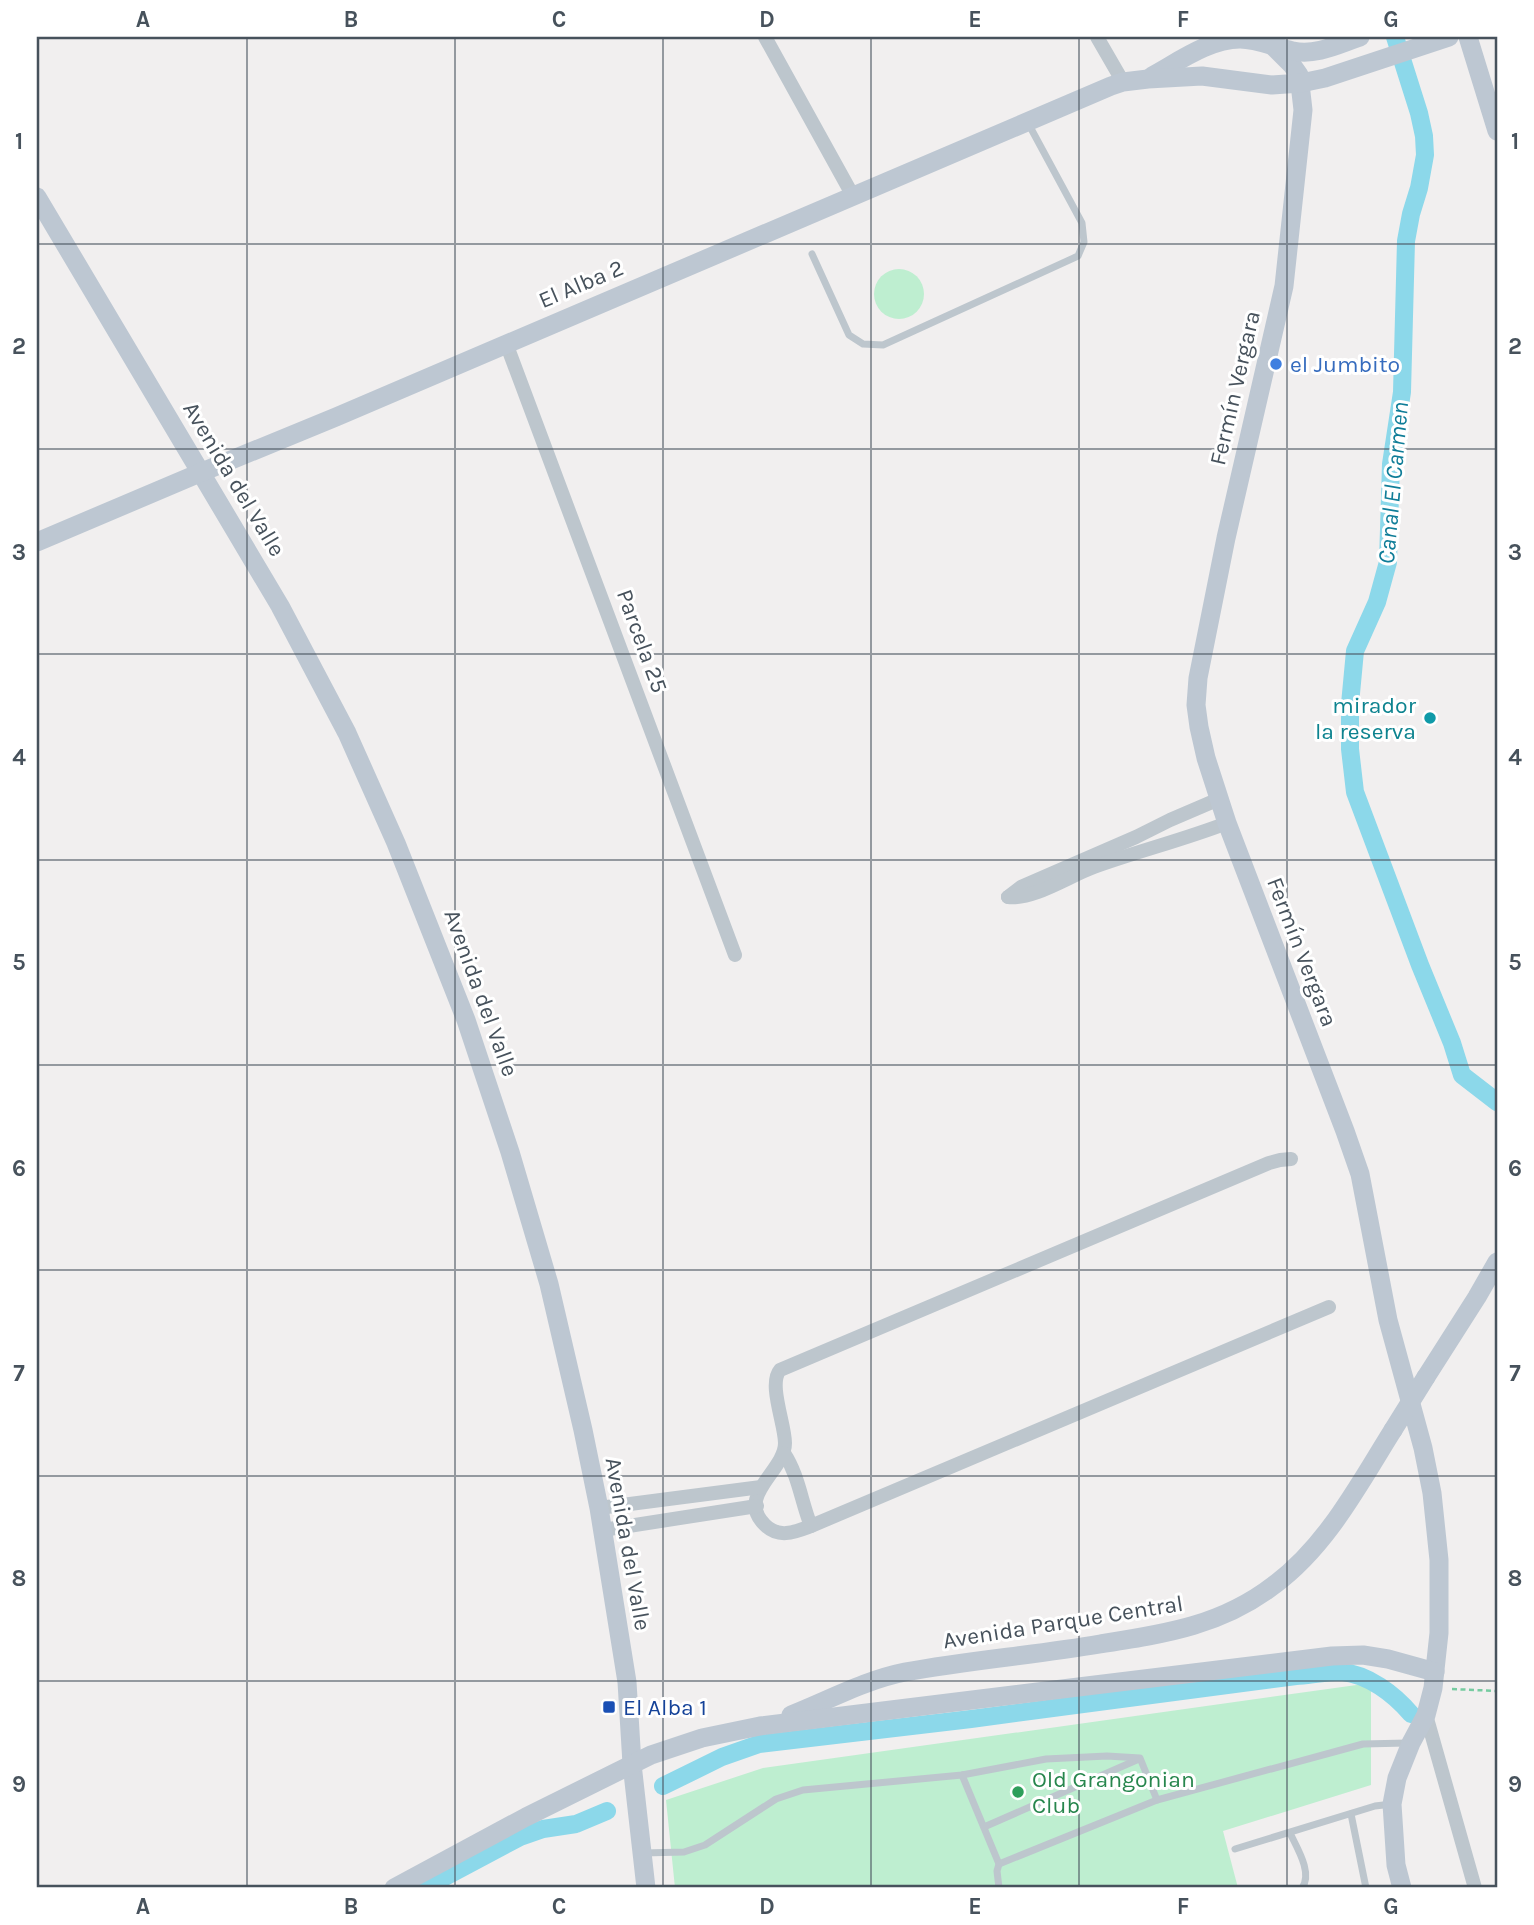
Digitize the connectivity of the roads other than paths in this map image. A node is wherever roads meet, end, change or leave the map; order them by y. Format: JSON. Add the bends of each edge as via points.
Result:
{"nodes":[{"id":1,"x":765,"y":37,"type":"edge"},
{"id":2,"x":1097,"y":37,"type":"edge"},
{"id":3,"x":1360,"y":37,"type":"edge"},
{"id":4,"x":1449,"y":37,"type":"edge"},
{"id":5,"x":1468,"y":37,"type":"edge"},
{"id":6,"x":1270,"y":42,"type":"edge"},
{"id":7,"x":1148,"y":79,"type":"junction"},
{"id":8,"x":1123,"y":82,"type":"junction"},
{"id":9,"x":1301,"y":83,"type":"junction"},
{"id":10,"x":1027,"y":122,"type":"junction"},
{"id":11,"x":1497,"y":131,"type":"edge"},
{"id":12,"x":853,"y":196,"type":"junction"},
{"id":13,"x":37,"y":197,"type":"edge"},
{"id":14,"x":812,"y":254,"type":"dead end"},
{"id":15,"x":506,"y":343,"type":"junction"},
{"id":16,"x":202,"y":472,"type":"junction"},
{"id":17,"x":37,"y":542,"type":"edge"},
{"id":18,"x":1219,"y":799,"type":"junction"},
{"id":19,"x":1227,"y":823,"type":"junction"},
{"id":20,"x":735,"y":956,"type":"dead end"},
{"id":21,"x":1291,"y":1159,"type":"dead end"},
{"id":22,"x":1497,"y":1262,"type":"edge"},
{"id":23,"x":1329,"y":1307,"type":"dead end"},
{"id":24,"x":784,"y":1452,"type":"junction"},
{"id":25,"x":761,"y":1487,"type":"junction"},
{"id":26,"x":757,"y":1506,"type":"junction"},
{"id":27,"x":599,"y":1508,"type":"junction"},
{"id":28,"x":811,"y":1526,"type":"junction"},
{"id":29,"x":603,"y":1530,"type":"junction"},
{"id":30,"x":1434,"y":1680,"type":"junction"},
{"id":31,"x":1426,"y":1715,"type":"junction"},
{"id":32,"x":760,"y":1726,"type":"junction"},
{"id":33,"x":1411,"y":1743,"type":"junction"},
{"id":34,"x":1140,"y":1758,"type":"junction"},
{"id":35,"x":632,"y":1765,"type":"junction"},
{"id":36,"x":962,"y":1775,"type":"junction"},
{"id":37,"x":1157,"y":1800,"type":"junction"},
{"id":38,"x":1392,"y":1804,"type":"junction"},
{"id":39,"x":1351,"y":1814,"type":"junction"},
{"id":40,"x":984,"y":1827,"type":"junction"},
{"id":41,"x":1290,"y":1833,"type":"junction"},
{"id":42,"x":1235,"y":1849,"type":"dead end"},
{"id":43,"x":642,"y":1853,"type":"junction"},
{"id":44,"x":999,"y":1864,"type":"junction"},
{"id":45,"x":394,"y":1888,"type":"edge"},
{"id":46,"x":646,"y":1888,"type":"edge"},
{"id":47,"x":999,"y":1888,"type":"edge"},
{"id":48,"x":1303,"y":1888,"type":"edge"},
{"id":49,"x":1366,"y":1888,"type":"edge"},
{"id":50,"x":1402,"y":1888,"type":"edge"},
{"id":51,"x":1475,"y":1888,"type":"edge"}],
"edges":[{"from":1,"to":12,"type":"street"},
{"from":2,"to":8,"type":"street"},
{"from":3,"to":6,"type":"street","name":"El Alba 2","via":[[1306,52]]},
{"from":4,"to":9,"type":"street","name":"El Alba 2"},
{"from":5,"to":11,"type":"street"},
{"from":6,"to":7,"type":"street","name":"El Alba 2","via":[[1241,39],[1216,43]]},
{"from":6,"to":9,"type":"street","via":[[1292,65]]},
{"from":7,"to":8,"type":"street","name":"El Alba 2"},
{"from":7,"to":9,"type":"street","name":"El Alba 2","via":[[1202,76],[1272,85]]},
{"from":8,"to":10,"type":"street","name":"El Alba 2"},
{"from":9,"to":18,"type":"street","name":"Fermín Vergara","via":[[1303,110],[1284,286],[1198,678],[1199,727]]},
{"from":10,"to":12,"type":"street","name":"El Alba 2"},
{"from":10,"to":14,"type":"lane","via":[[1082,223],[1084,242],[1078,256],[883,345],[863,344],[849,335]]},
{"from":12,"to":15,"type":"street","name":"El Alba 2"},
{"from":13,"to":16,"type":"street","name":"Avenida del Valle"},
{"from":15,"to":16,"type":"street","name":"El Alba 2"},
{"from":15,"to":20,"type":"street","name":"Parcela 25"},
{"from":16,"to":17,"type":"street","name":"El Alba 2"},
{"from":16,"to":27,"type":"street","name":"Avenida del Valle","via":[[281,606],[347,733],[443,958],[488,1082],[545,1272]]},
{"from":18,"to":19,"type":"street","name":"Fermín Vergara"},
{"from":18,"to":19,"type":"street","via":[[1021,887],[1008,897],[1028,896],[1093,867]]},
{"from":19,"to":30,"type":"street","name":"Fermín Vergara","via":[[1360,1174],[1388,1320],[1432,1493],[1440,1594]]},
{"from":21,"to":24,"type":"street","via":[[1269,1163],[780,1370],[775,1383]]},
{"from":22,"to":32,"type":"street","name":"Avenida Parque Central","bridge":true,"via":[[1331,1526],[1277,1584],[1247,1604],[1191,1628],[1147,1637],[903,1673],[855,1687]]},
{"from":23,"to":28,"type":"street"},
{"from":24,"to":25,"type":"street"},
{"from":24,"to":28,"type":"street","via":[[796,1474]]},
{"from":25,"to":26,"type":"street"},
{"from":25,"to":27,"type":"street"},
{"from":26,"to":28,"type":"street","via":[[762,1522],[772,1531],[786,1534]]},
{"from":26,"to":29,"type":"street"},
{"from":27,"to":29,"type":"street","name":"Avenida del Valle"},
{"from":29,"to":35,"type":"street","name":"Avenida del Valle","via":[[627,1682]]},
{"from":30,"to":31,"type":"street","name":"Fermín Vergara"},
{"from":30,"to":32,"type":"street","via":[[1388,1658],[1332,1656]]},
{"from":31,"to":33,"type":"street","name":"Fermín Vergara"},
{"from":31,"to":51,"type":"street"},
{"from":32,"to":35,"type":"street","via":[[687,1742]]},
{"from":33,"to":37,"type":"lane","via":[[1363,1744]]},
{"from":33,"to":38,"type":"street","name":"Fermín Vergara"},
{"from":34,"to":36,"type":"lane","via":[[1046,1759]]},
{"from":34,"to":37,"type":"lane"},
{"from":34,"to":40,"type":"lane"},
{"from":35,"to":43,"type":"street","name":"Avenida del Valle"},
{"from":35,"to":45,"type":"street"},
{"from":36,"to":40,"type":"lane"},
{"from":36,"to":43,"type":"lane","via":[[803,1790],[776,1798],[705,1845],[684,1852]]},
{"from":37,"to":44,"type":"lane"},
{"from":38,"to":39,"type":"lane"},
{"from":38,"to":50,"type":"street","name":"Fermín Vergara"},
{"from":39,"to":41,"type":"lane"},
{"from":39,"to":49,"type":"lane"},
{"from":40,"to":44,"type":"lane"},
{"from":41,"to":42,"type":"lane"},
{"from":41,"to":48,"type":"lane","via":[[1303,1863]]},
{"from":43,"to":46,"type":"street","name":"Avenida del Valle"},
{"from":44,"to":47,"type":"lane"}]}
